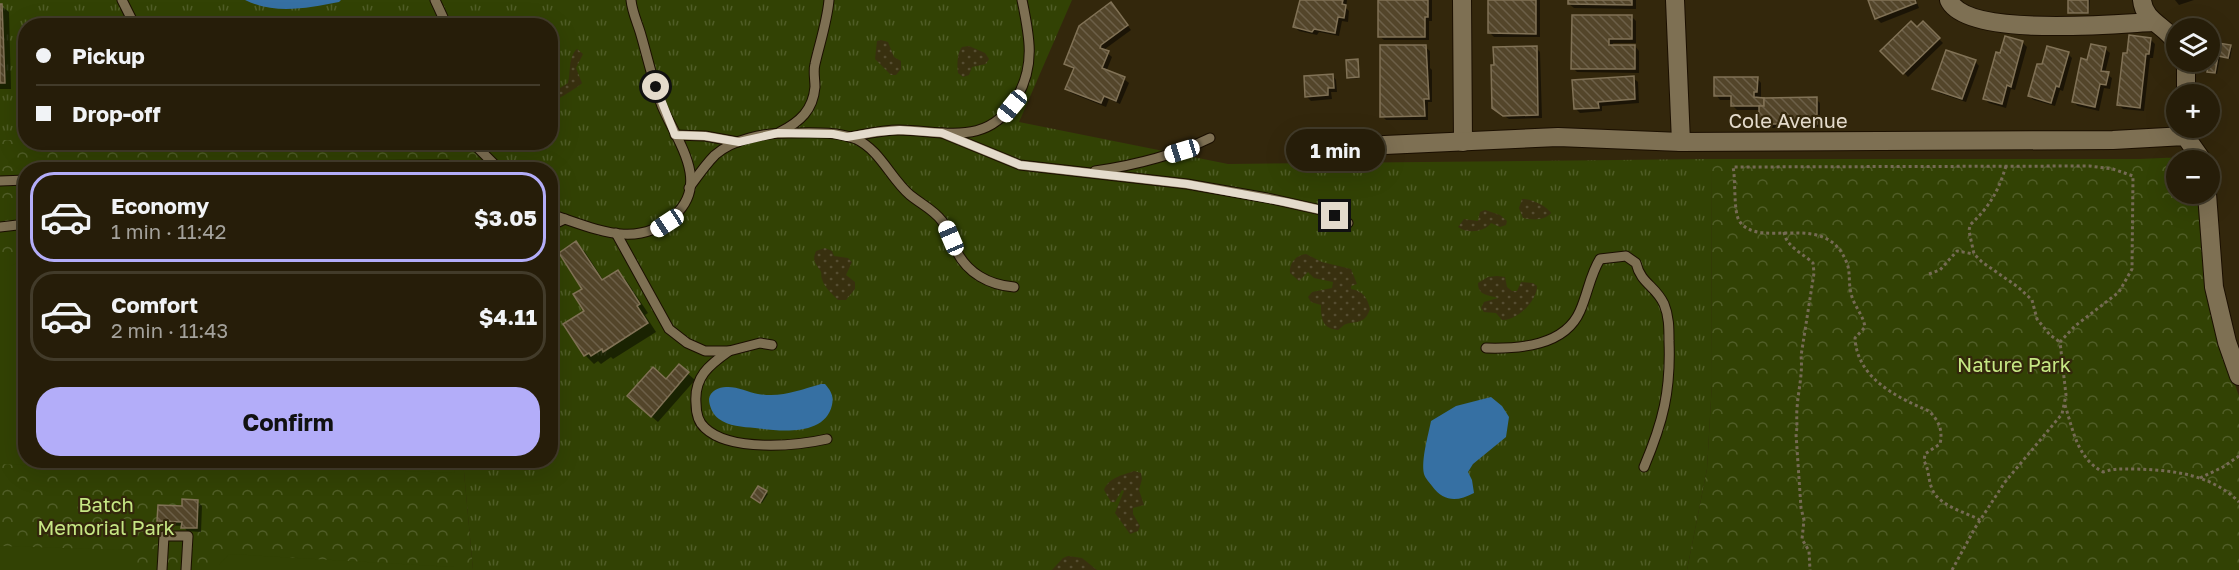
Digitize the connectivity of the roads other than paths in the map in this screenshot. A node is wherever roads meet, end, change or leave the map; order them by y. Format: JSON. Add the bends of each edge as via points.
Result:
{"nodes":[{"id":1,"x":122,"y":0,"type":"edge"},
{"id":2,"x":435,"y":0,"type":"edge"},
{"id":3,"x":631,"y":0,"type":"edge"},
{"id":4,"x":829,"y":0,"type":"edge"},
{"id":5,"x":1022,"y":0,"type":"edge"},
{"id":6,"x":1462,"y":0,"type":"edge"},
{"id":7,"x":1675,"y":0,"type":"edge"},
{"id":8,"x":1949,"y":0,"type":"edge"},
{"id":9,"x":2142,"y":0,"type":"edge"},
{"id":10,"x":131,"y":18,"type":"edge"},
{"id":11,"x":443,"y":18,"type":"edge"},
{"id":12,"x":2152,"y":22,"type":"junction"},
{"id":13,"x":2166,"y":30,"type":"edge"},
{"id":14,"x":778,"y":133,"type":"junction"},
{"id":15,"x":942,"y":133,"type":"junction"},
{"id":16,"x":2166,"y":134,"type":"edge"},
{"id":17,"x":675,"y":135,"type":"junction"},
{"id":18,"x":847,"y":137,"type":"junction"},
{"id":19,"x":1210,"y":138,"type":"dead end"},
{"id":20,"x":739,"y":142,"type":"junction"},
{"id":21,"x":1463,"y":142,"type":"junction"},
{"id":22,"x":1681,"y":142,"type":"junction"},
{"id":23,"x":1363,"y":146,"type":"dead end"},
{"id":24,"x":480,"y":150,"type":"edge"},
{"id":25,"x":492,"y":162,"type":"edge"},
{"id":26,"x":1084,"y":173,"type":"junction"},
{"id":27,"x":18,"y":180,"type":"edge"},
{"id":28,"x":0,"y":181,"type":"edge"},
{"id":29,"x":689,"y":188,"type":"junction"},
{"id":30,"x":2208,"y":204,"type":"edge"},
{"id":31,"x":558,"y":216,"type":"edge"},
{"id":32,"x":566,"y":219,"type":"junction"},
{"id":33,"x":558,"y":222,"type":"edge"},
{"id":34,"x":1348,"y":223,"type":"dead end"},
{"id":35,"x":18,"y":225,"type":"edge"},
{"id":36,"x":0,"y":227,"type":"edge"},
{"id":37,"x":615,"y":233,"type":"junction"},
{"id":38,"x":1014,"y":287,"type":"dead end"},
{"id":39,"x":772,"y":345,"type":"dead end"},
{"id":40,"x":1486,"y":348,"type":"dead end"},
{"id":41,"x":729,"y":351,"type":"junction"},
{"id":42,"x":2239,"y":376,"type":"edge"},
{"id":43,"x":827,"y":440,"type":"dead end"},
{"id":44,"x":1644,"y":468,"type":"dead end"},
{"id":45,"x":162,"y":570,"type":"edge"},
{"id":46,"x":186,"y":570,"type":"edge"}],
"edges":[{"from":1,"to":10,"type":"lane"},
{"from":2,"to":11,"type":"lane"},
{"from":3,"to":17,"type":"lane","via":[[662,105]]},
{"from":4,"to":14,"type":"lane","via":[[811,103],[803,118]]},
{"from":5,"to":15,"type":"lane","via":[[1030,60],[1022,89],[1012,106],[988,128]]},
{"from":6,"to":21,"type":"street"},
{"from":7,"to":22,"type":"street"},
{"from":8,"to":12,"type":"street","via":[[1966,16],[1993,24],[2075,26]]},
{"from":9,"to":12,"type":"street"},
{"from":12,"to":13,"type":"street"},
{"from":14,"to":18,"type":"lane"},
{"from":14,"to":20,"type":"lane"},
{"from":15,"to":18,"type":"lane","via":[[900,130]]},
{"from":15,"to":26,"type":"lane","via":[[1020,165]]},
{"from":16,"to":22,"type":"street","name":"Cole Avenue","via":[[2101,140]]},
{"from":17,"to":20,"type":"lane"},
{"from":17,"to":29,"type":"lane","via":[[688,159]]},
{"from":18,"to":38,"type":"lane","via":[[873,152],[909,195],[938,215],[957,253],[972,272],[989,282]]},
{"from":19,"to":26,"type":"lane","via":[[1137,165]]},
{"from":20,"to":29,"type":"lane","via":[[716,155]]},
{"from":21,"to":22,"type":"street","name":"Cole Avenue","via":[[1558,137]]},
{"from":21,"to":23,"type":"street","name":"Cole Avenue"},
{"from":24,"to":25,"type":"lane"},
{"from":26,"to":34,"type":"lane","via":[[1187,184],[1267,198],[1321,210]]},
{"from":27,"to":28,"type":"lane"},
{"from":29,"to":37,"type":"lane","via":[[680,211],[655,231],[633,236]]},
{"from":30,"to":42,"type":"street","via":[[2214,288]]},
{"from":31,"to":32,"type":"lane"},
{"from":32,"to":33,"type":"lane"},
{"from":32,"to":37,"type":"lane"},
{"from":35,"to":36,"type":"lane"},
{"from":37,"to":41,"type":"lane","via":[[669,329],[705,351]]},
{"from":39,"to":41,"type":"lane","via":[[760,343]]},
{"from":40,"to":44,"type":"lane","via":[[1527,346],[1560,334],[1574,323],[1581,310],[1600,259],[1626,256],[1636,263],[1638,275],[1664,303],[1670,360],[1660,430]]},
{"from":41,"to":43,"type":"lane","via":[[699,377],[696,412],[704,428],[730,440],[763,445],[802,445]]},
{"from":45,"to":46,"type":"lane","via":[[164,536],[188,536]]}]}
